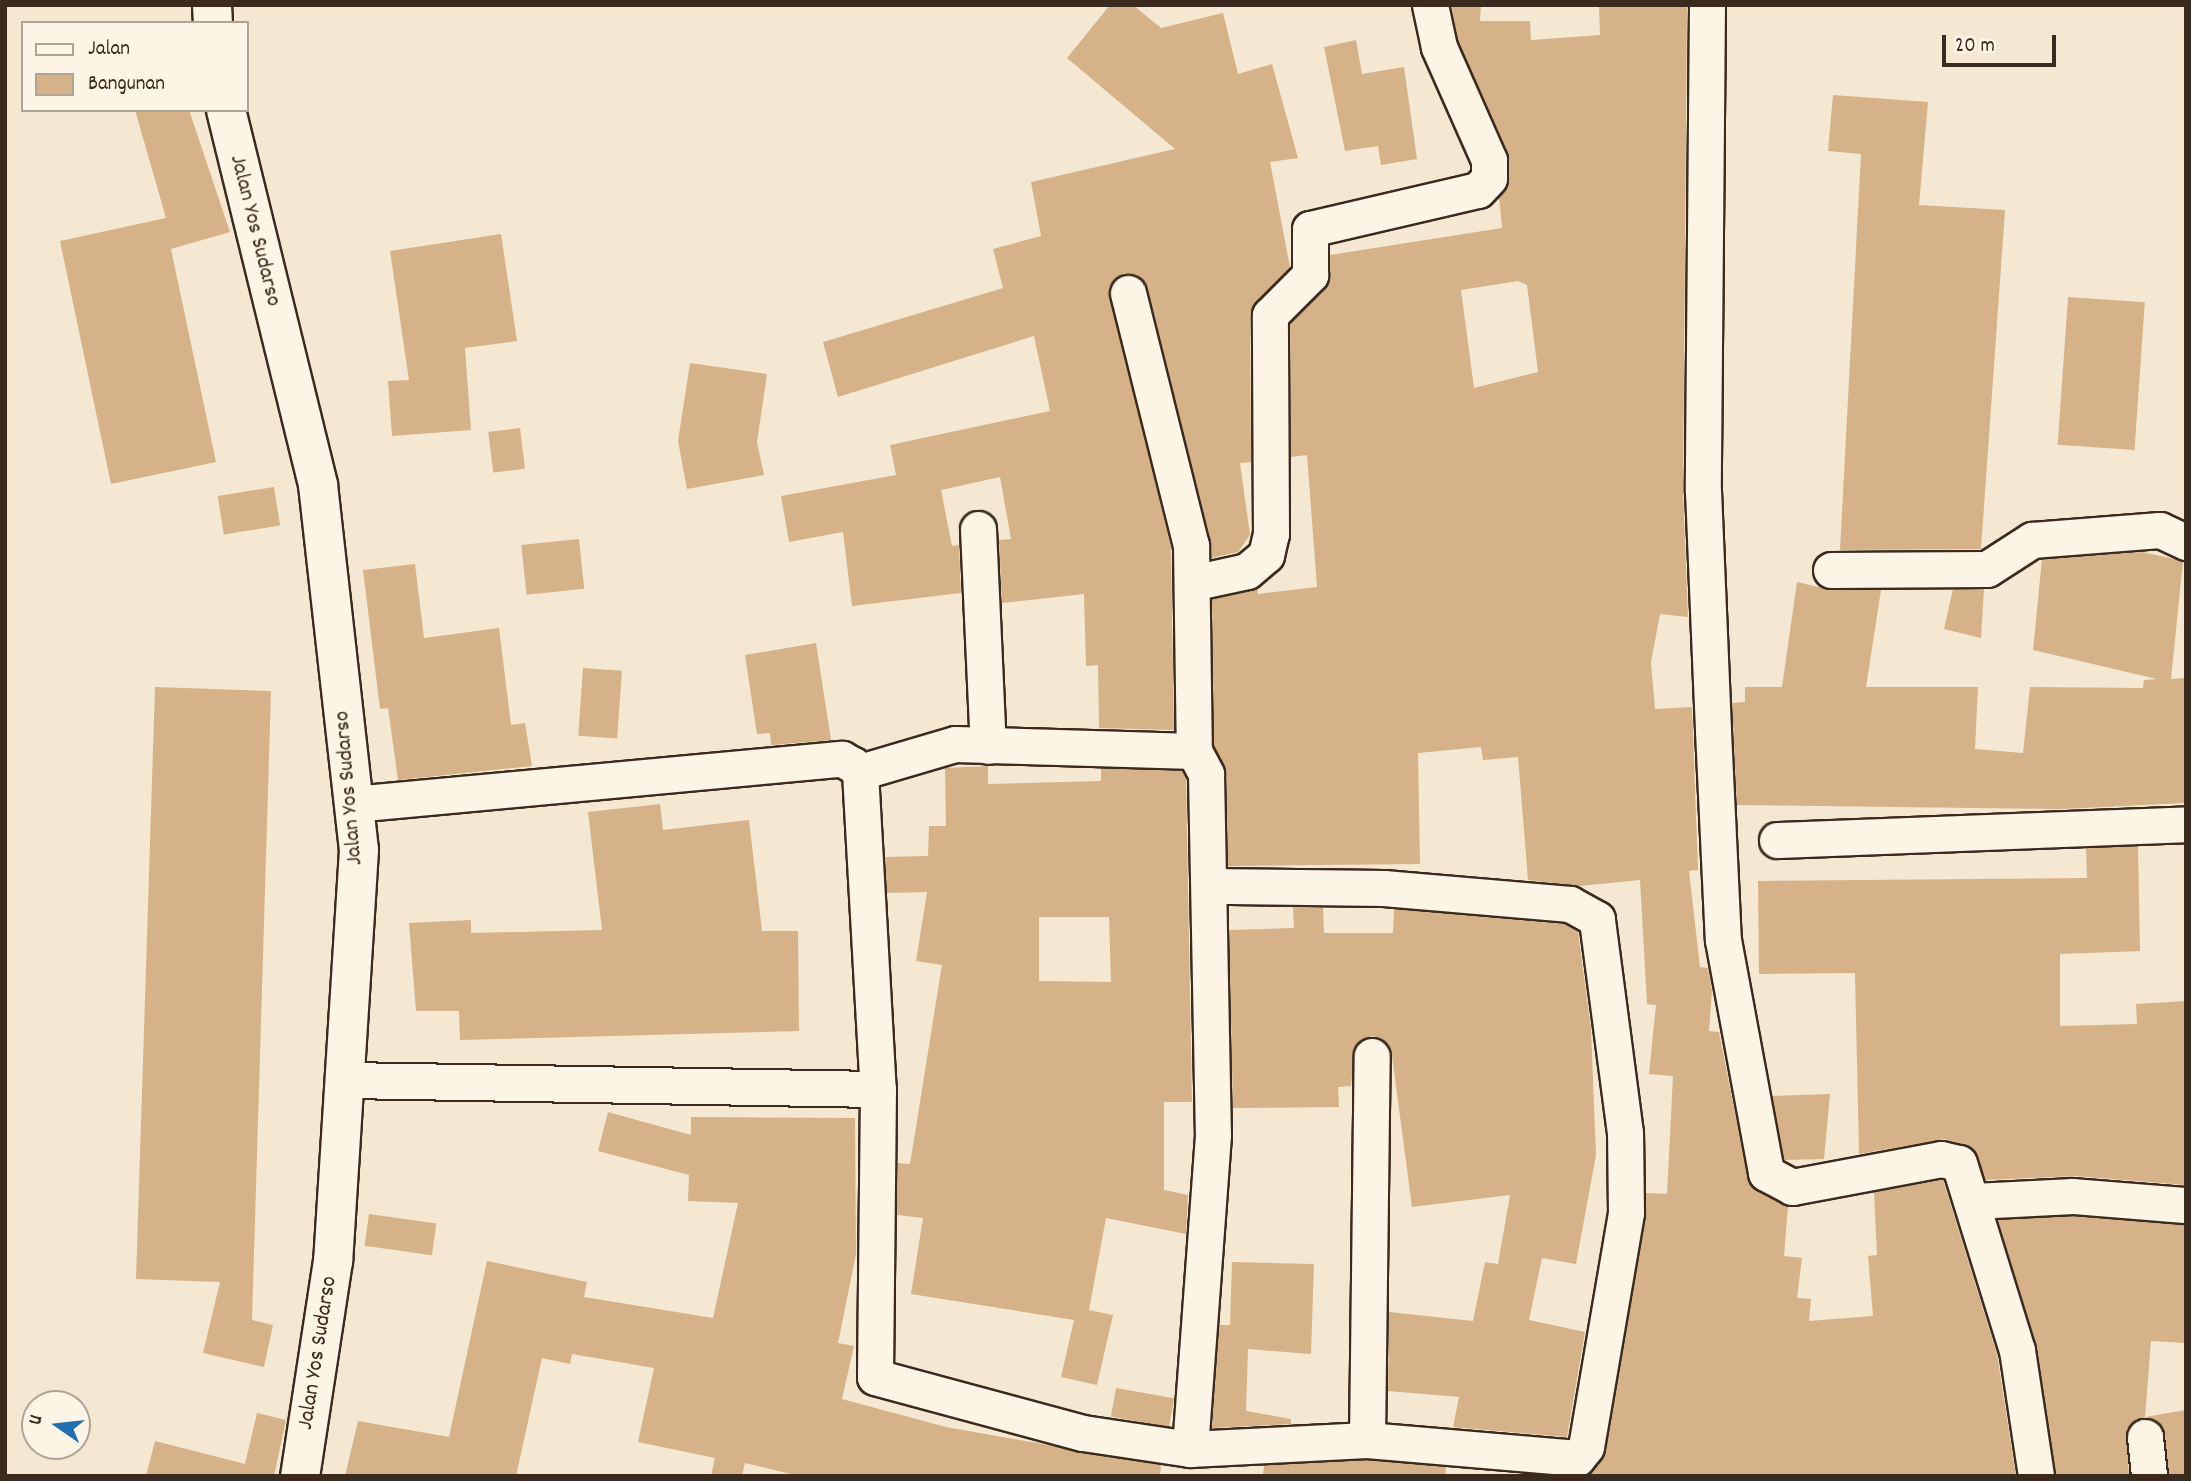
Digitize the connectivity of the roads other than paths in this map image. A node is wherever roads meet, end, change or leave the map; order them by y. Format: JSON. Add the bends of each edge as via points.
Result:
{"nodes":[{"id":1,"x":1430,"y":5,"type":"edge"},
{"id":2,"x":1707,"y":5,"type":"edge"},
{"id":3,"x":226,"y":112,"type":"edge"},
{"id":4,"x":1128,"y":293,"type":"dead end"},
{"id":5,"x":978,"y":528,"type":"dead end"},
{"id":6,"x":2186,"y":542,"type":"edge"},
{"id":7,"x":1831,"y":570,"type":"dead end"},
{"id":8,"x":1192,"y":583,"type":"junction"},
{"id":9,"x":988,"y":746,"type":"junction"},
{"id":10,"x":1194,"y":751,"type":"junction"},
{"id":11,"x":860,"y":772,"type":"junction"},
{"id":12,"x":353,"y":804,"type":"junction"},
{"id":13,"x":2186,"y":824,"type":"edge"},
{"id":14,"x":1777,"y":840,"type":"dead end"},
{"id":15,"x":1210,"y":886,"type":"junction"},
{"id":16,"x":1372,"y":1056,"type":"dead end"},
{"id":17,"x":346,"y":1080,"type":"junction"},
{"id":18,"x":877,"y":1089,"type":"junction"},
{"id":19,"x":1974,"y":1201,"type":"junction"},
{"id":20,"x":2186,"y":1205,"type":"edge"},
{"id":21,"x":2145,"y":1437,"type":"dead end"},
{"id":22,"x":1367,"y":1440,"type":"junction"},
{"id":23,"x":1190,"y":1450,"type":"junction"},
{"id":24,"x":300,"y":1476,"type":"edge"},
{"id":25,"x":2036,"y":1476,"type":"edge"},
{"id":26,"x":2149,"y":1476,"type":"edge"}],
"edges":[{"from":1,"to":8,"type":"street","via":[[1439,47],[1489,160],[1489,178],[1478,190],[1310,229],[1310,275],[1270,316],[1271,534],[1266,555],[1247,571]]},
{"from":2,"to":19,"type":"street","via":[[1703,491],[1713,745],[1723,940],[1766,1173],[1792,1186],[1949,1159],[1965,1172]]},
{"from":3,"to":12,"type":"highway","name":"Jalan Yos Sudarso","via":[[318,485]]},
{"from":4,"to":8,"type":"street","via":[[1191,545]]},
{"from":5,"to":9,"type":"street"},
{"from":6,"to":7,"type":"street","via":[[2160,530],[2044,539],[2032,540],[1987,569]]},
{"from":8,"to":10,"type":"street"},
{"from":9,"to":10,"type":"street"},
{"from":9,"to":11,"type":"street","via":[[955,744]]},
{"from":10,"to":15,"type":"street","via":[[1206,774]]},
{"from":11,"to":12,"type":"street","via":[[842,760]]},
{"from":11,"to":18,"type":"street"},
{"from":12,"to":17,"type":"highway","name":"Jalan Yos Sudarso","via":[[359,850]]},
{"from":13,"to":14,"type":"street"},
{"from":15,"to":22,"type":"street","via":[[1411,890],[1570,904],[1597,919],[1625,1133],[1626,1212],[1586,1447],[1577,1458],[1551,1459]]},
{"from":15,"to":23,"type":"street","via":[[1213,1135]]},
{"from":16,"to":22,"type":"street"},
{"from":17,"to":18,"type":"street"},
{"from":17,"to":24,"type":"highway","name":"Jalan Yos Sudarso","via":[[333,1261]]},
{"from":18,"to":23,"type":"street","via":[[871,1373],[921,1393],[1083,1433]]},
{"from":19,"to":20,"type":"street","via":[[2073,1196]]},
{"from":19,"to":25,"type":"street","via":[[2017,1350]]},
{"from":21,"to":26,"type":"street"},
{"from":22,"to":23,"type":"street"}]}
